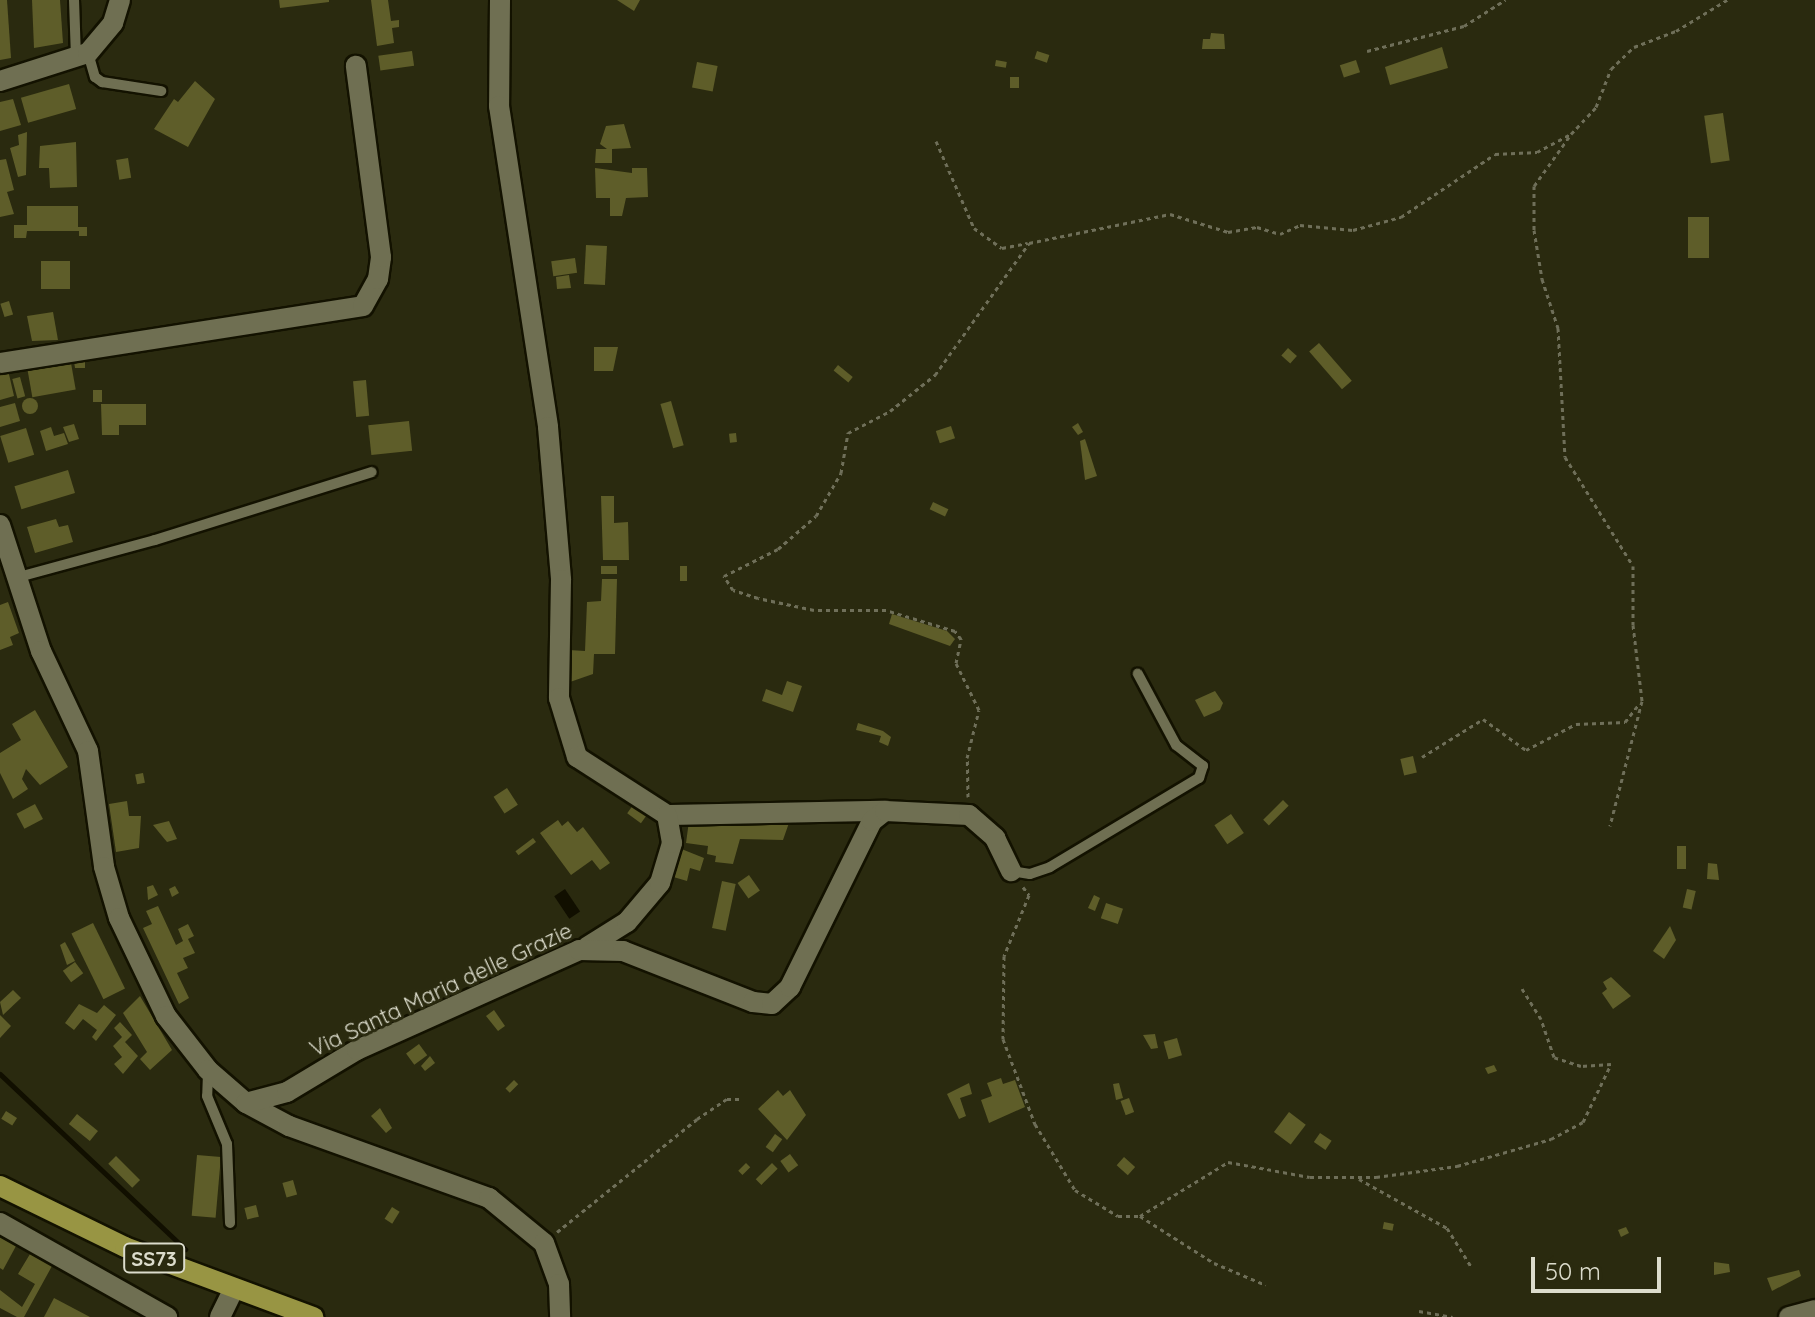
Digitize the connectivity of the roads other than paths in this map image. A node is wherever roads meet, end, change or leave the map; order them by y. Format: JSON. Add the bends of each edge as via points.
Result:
{"nodes":[{"id":1,"x":74,"y":0,"type":"edge"},
{"id":2,"x":120,"y":0,"type":"edge"},
{"id":3,"x":500,"y":0,"type":"edge"},
{"id":4,"x":82,"y":56,"type":"junction"},
{"id":5,"x":356,"y":66,"type":"dead end"},
{"id":6,"x":0,"y":81,"type":"edge"},
{"id":7,"x":161,"y":91,"type":"dead end"},
{"id":8,"x":0,"y":363,"type":"edge"},
{"id":9,"x":372,"y":472,"type":"dead end"},
{"id":10,"x":0,"y":525,"type":"edge"},
{"id":11,"x":15,"y":578,"type":"junction"},
{"id":12,"x":1138,"y":674,"type":"dead end"},
{"id":13,"x":885,"y":811,"type":"junction"},
{"id":14,"x":667,"y":815,"type":"junction"},
{"id":15,"x":1011,"y":871,"type":"joint"},
{"id":16,"x":579,"y":950,"type":"junction"},
{"id":17,"x":208,"y":1070,"type":"junction"},
{"id":18,"x":246,"y":1103,"type":"junction"},
{"id":19,"x":0,"y":1186,"type":"edge"},
{"id":20,"x":0,"y":1223,"type":"edge"},
{"id":21,"x":230,"y":1223,"type":"dead end"},
{"id":22,"x":233,"y":1290,"type":"junction"},
{"id":23,"x":1815,"y":1310,"type":"edge"},
{"id":24,"x":167,"y":1317,"type":"edge"},
{"id":25,"x":220,"y":1317,"type":"edge"},
{"id":26,"x":313,"y":1317,"type":"edge"},
{"id":27,"x":560,"y":1317,"type":"edge"},
{"id":28,"x":1789,"y":1317,"type":"edge"}],
"edges":[{"from":1,"to":4,"type":"lane"},
{"from":2,"to":4,"type":"street","via":[[113,23]]},
{"from":3,"to":14,"type":"street","via":[[499,106],[548,427],[561,580],[559,698],[577,757]]},
{"from":4,"to":6,"type":"street"},
{"from":4,"to":7,"type":"lane","via":[[102,82]]},
{"from":5,"to":8,"type":"street","via":[[381,257],[378,279],[363,306]]},
{"from":9,"to":11,"type":"lane"},
{"from":10,"to":11,"type":"street"},
{"from":11,"to":17,"type":"street","via":[[41,651],[88,751],[104,867],[119,918],[166,1016]]},
{"from":12,"to":15,"type":"lane","via":[[1176,745],[1203,766],[1199,778],[1050,867],[1030,874]]},
{"from":13,"to":14,"type":"street"},
{"from":13,"to":15,"type":"street","via":[[969,815],[995,838]]},
{"from":13,"to":16,"type":"street","name":"Via Santa Maria delle Grazie","via":[[872,821],[790,987],[772,1004],[753,1002],[623,951]]},
{"from":14,"to":16,"type":"street","via":[[672,843],[660,883],[627,922]]},
{"from":16,"to":18,"type":"street","name":"Via Santa Maria delle Grazie","via":[[357,1050],[287,1092]]},
{"from":17,"to":18,"type":"street"},
{"from":17,"to":21,"type":"lane","via":[[207,1096],[227,1144]]},
{"from":18,"to":27,"type":"street","via":[[289,1126],[489,1198],[544,1243],[559,1284]]},
{"from":19,"to":22,"type":"main road","number":"SS73","via":[[125,1247]]},
{"from":20,"to":24,"type":"street"},
{"from":22,"to":25,"type":"street"},
{"from":22,"to":26,"type":"main road","number":"SS73"},
{"from":23,"to":28,"type":"street"}]}
